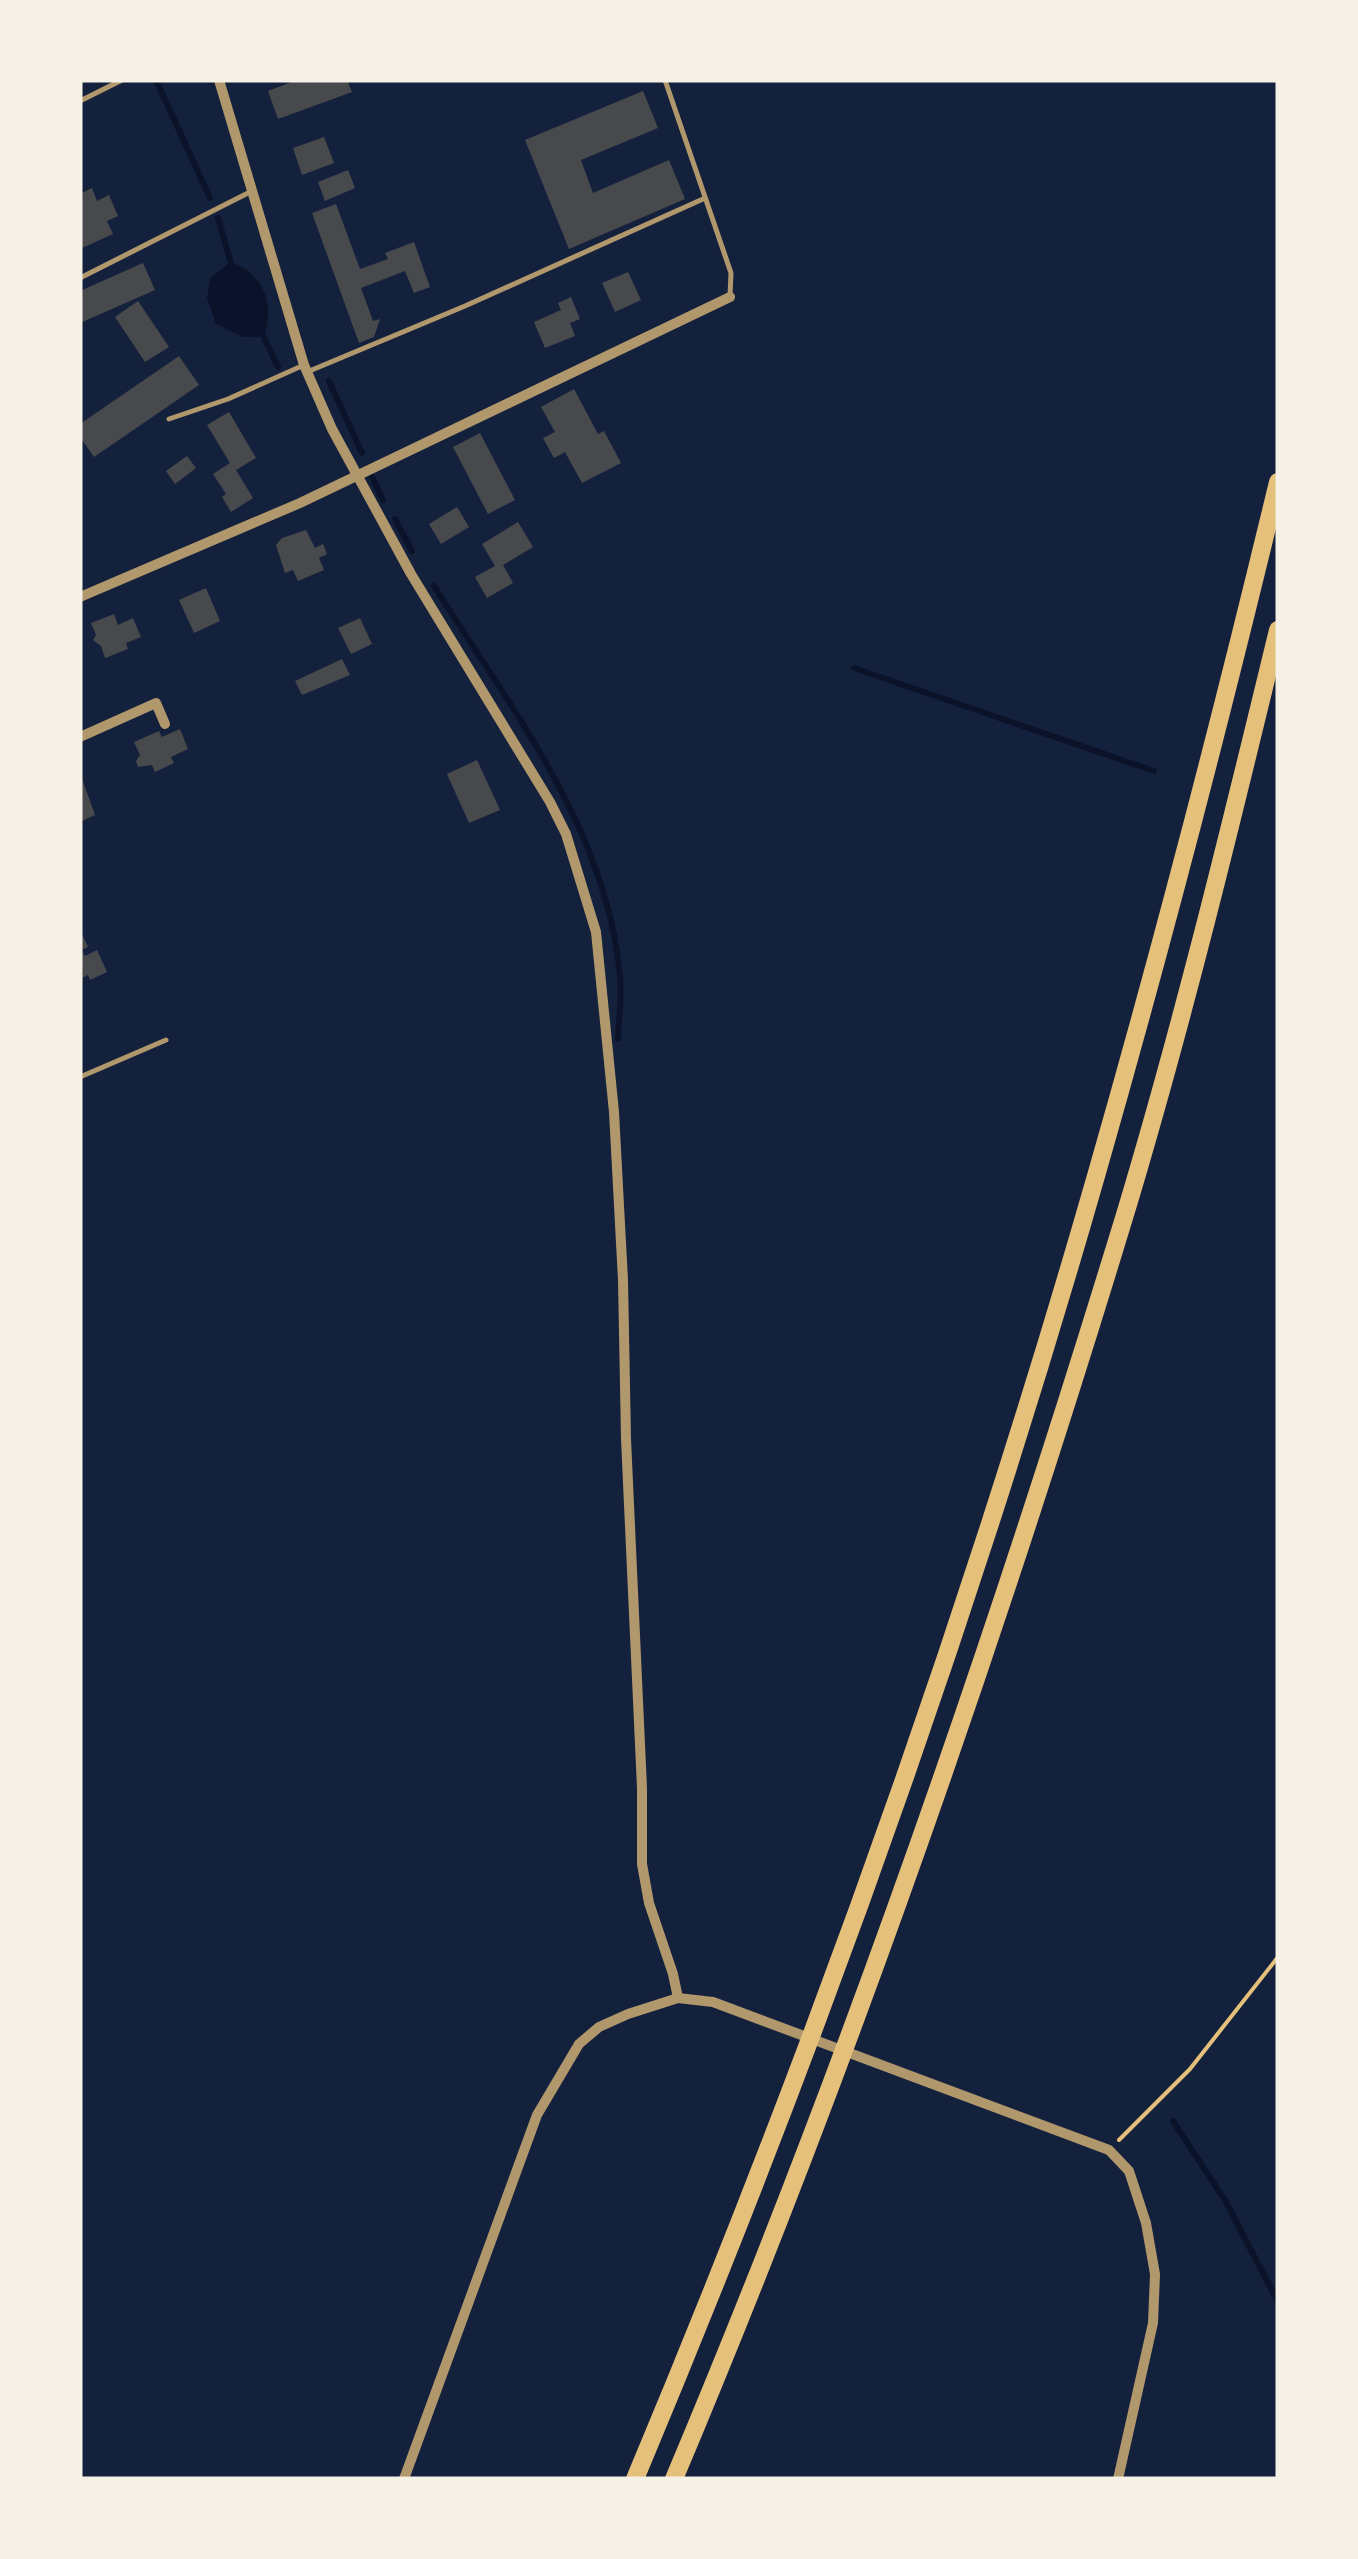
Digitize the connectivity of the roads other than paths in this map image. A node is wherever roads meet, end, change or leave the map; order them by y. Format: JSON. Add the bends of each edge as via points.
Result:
{"nodes":[{"id":1,"x":122,"y":80,"type":"edge"},
{"id":2,"x":220,"y":80,"type":"edge"},
{"id":3,"x":664,"y":80,"type":"edge"},
{"id":4,"x":80,"y":100,"type":"edge"},
{"id":5,"x":252,"y":192,"type":"junction"},
{"id":6,"x":703,"y":199,"type":"junction"},
{"id":7,"x":80,"y":278,"type":"edge"},
{"id":8,"x":730,"y":297,"type":"joint"},
{"id":9,"x":305,"y":369,"type":"junction"},
{"id":10,"x":169,"y":420,"type":"dead end"},
{"id":11,"x":356,"y":477,"type":"junction"},
{"id":12,"x":1278,"y":482,"type":"edge"},
{"id":13,"x":80,"y":597,"type":"edge"},
{"id":14,"x":1278,"y":630,"type":"edge"},
{"id":15,"x":165,"y":724,"type":"dead end"},
{"id":16,"x":80,"y":736,"type":"edge"},
{"id":17,"x":166,"y":1040,"type":"dead end"},
{"id":18,"x":80,"y":1077,"type":"edge"},
{"id":19,"x":678,"y":1998,"type":"junction"},
{"id":20,"x":404,"y":2479,"type":"edge"},
{"id":21,"x":635,"y":2479,"type":"edge"},
{"id":22,"x":674,"y":2479,"type":"edge"},
{"id":23,"x":1118,"y":2479,"type":"edge"}],
"edges":[{"from":1,"to":4,"type":"lane"},
{"from":2,"to":5,"type":"street"},
{"from":3,"to":6,"type":"lane"},
{"from":5,"to":7,"type":"lane"},
{"from":5,"to":9,"type":"street"},
{"from":6,"to":8,"type":"lane","via":[[731,273]]},
{"from":6,"to":9,"type":"lane"},
{"from":8,"to":11,"type":"street"},
{"from":9,"to":10,"type":"lane"},
{"from":9,"to":11,"type":"street"},
{"from":11,"to":13,"type":"street"},
{"from":11,"to":19,"type":"street","via":[[558,818],[596,932],[623,1280],[642,1864]]},
{"from":12,"to":21,"type":"highway","via":[[1166,930],[968,1590],[795,2082]]},
{"from":14,"to":22,"type":"highway","via":[[1126,1212],[1016,1562],[829,2093]]},
{"from":15,"to":16,"type":"street","via":[[156,703]]},
{"from":17,"to":18,"type":"lane"},
{"from":19,"to":20,"type":"street","via":[[598,2027],[579,2044],[538,2115]]},
{"from":19,"to":23,"type":"street","via":[[713,2002],[1110,2150],[1129,2171],[1138,2195],[1155,2274],[1153,2323]]}]}
